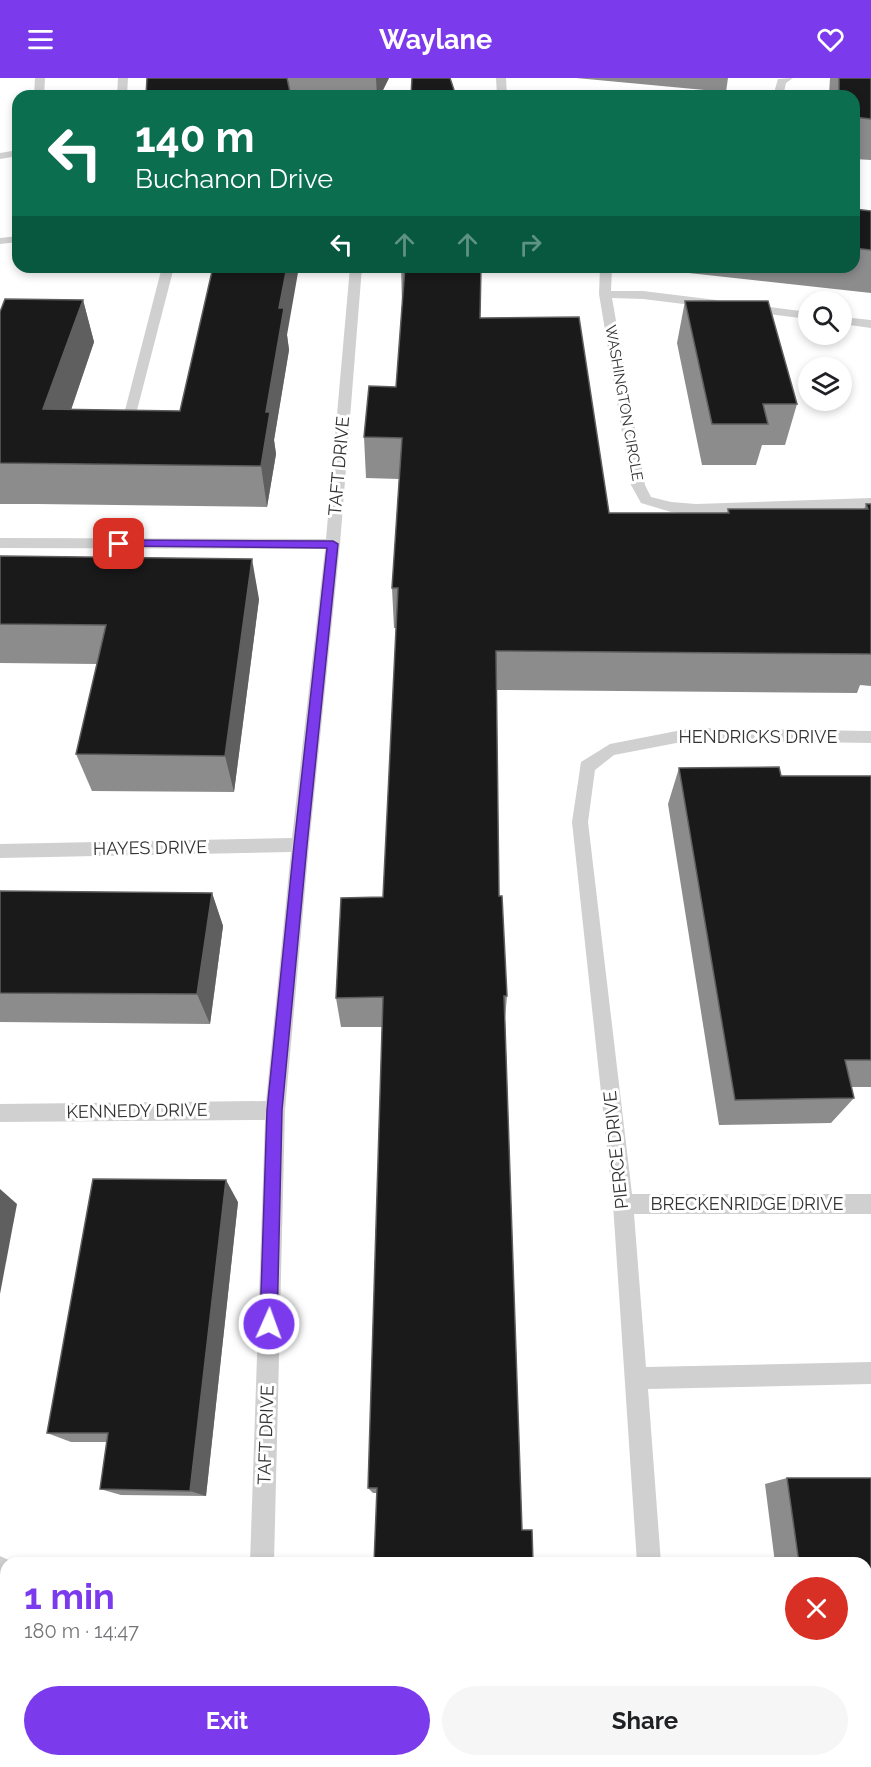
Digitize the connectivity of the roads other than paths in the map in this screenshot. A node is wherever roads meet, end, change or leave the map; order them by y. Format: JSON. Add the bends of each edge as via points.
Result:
{"nodes":[{"id":1,"x":788,"y":78,"type":"edge"},
{"id":2,"x":780,"y":90,"type":"edge"},
{"id":3,"x":166,"y":273,"type":"edge"},
{"id":4,"x":356,"y":273,"type":"edge"},
{"id":5,"x":606,"y":273,"type":"edge"},
{"id":6,"x":605,"y":294,"type":"junction"},
{"id":7,"x":798,"y":315,"type":"edge"},
{"id":8,"x":852,"y":322,"type":"edge"},
{"id":9,"x":871,"y":324,"type":"edge"},
{"id":10,"x":129,"y":418,"type":"edge"},
{"id":11,"x":871,"y":503,"type":"edge"},
{"id":12,"x":0,"y":543,"type":"edge"},
{"id":13,"x":333,"y":544,"type":"junction"},
{"id":14,"x":871,"y":737,"type":"edge"},
{"id":15,"x":610,"y":750,"type":"joint"},
{"id":16,"x":300,"y":845,"type":"junction"},
{"id":17,"x":0,"y":851,"type":"edge"},
{"id":18,"x":275,"y":1110,"type":"junction"},
{"id":19,"x":0,"y":1113,"type":"edge"},
{"id":20,"x":623,"y":1204,"type":"junction"},
{"id":21,"x":871,"y":1204,"type":"edge"},
{"id":22,"x":871,"y":1373,"type":"edge"},
{"id":23,"x":635,"y":1378,"type":"junction"},
{"id":24,"x":262,"y":1557,"type":"edge"},
{"id":25,"x":649,"y":1557,"type":"edge"}],
"edges":[{"from":1,"to":2,"type":"lane","via":[[782,81]]},
{"from":3,"to":10,"type":"lane"},
{"from":4,"to":13,"type":"lane","name":"TAFT DRIVE"},
{"from":5,"to":6,"type":"lane","name":"WASHINGTON CIRCLE"},
{"from":6,"to":7,"type":"lane","via":[[643,295]]},
{"from":6,"to":11,"type":"lane","name":"WASHINGTON CIRCLE","via":[[638,485],[646,500],[696,509]]},
{"from":8,"to":9,"type":"lane"},
{"from":12,"to":13,"type":"lane"},
{"from":13,"to":16,"type":"lane","name":"TAFT DRIVE"},
{"from":14,"to":15,"type":"lane","name":"HENDRICKS DRIVE","via":[[692,734]]},
{"from":15,"to":20,"type":"lane","name":"PIERCE DRIVE","via":[[586,767],[580,822]]},
{"from":16,"to":17,"type":"lane","name":"HAYES DRIVE"},
{"from":16,"to":18,"type":"lane","name":"TAFT DRIVE"},
{"from":18,"to":19,"type":"lane","name":"KENNEDY DRIVE"},
{"from":18,"to":24,"type":"lane","name":"TAFT DRIVE"},
{"from":20,"to":21,"type":"lane","name":"BRECKENRIDGE DRIVE"},
{"from":20,"to":23,"type":"lane","name":"PIERCE DRIVE"},
{"from":22,"to":23,"type":"lane"},
{"from":23,"to":25,"type":"lane","name":"PIERCE DRIVE"}]}
